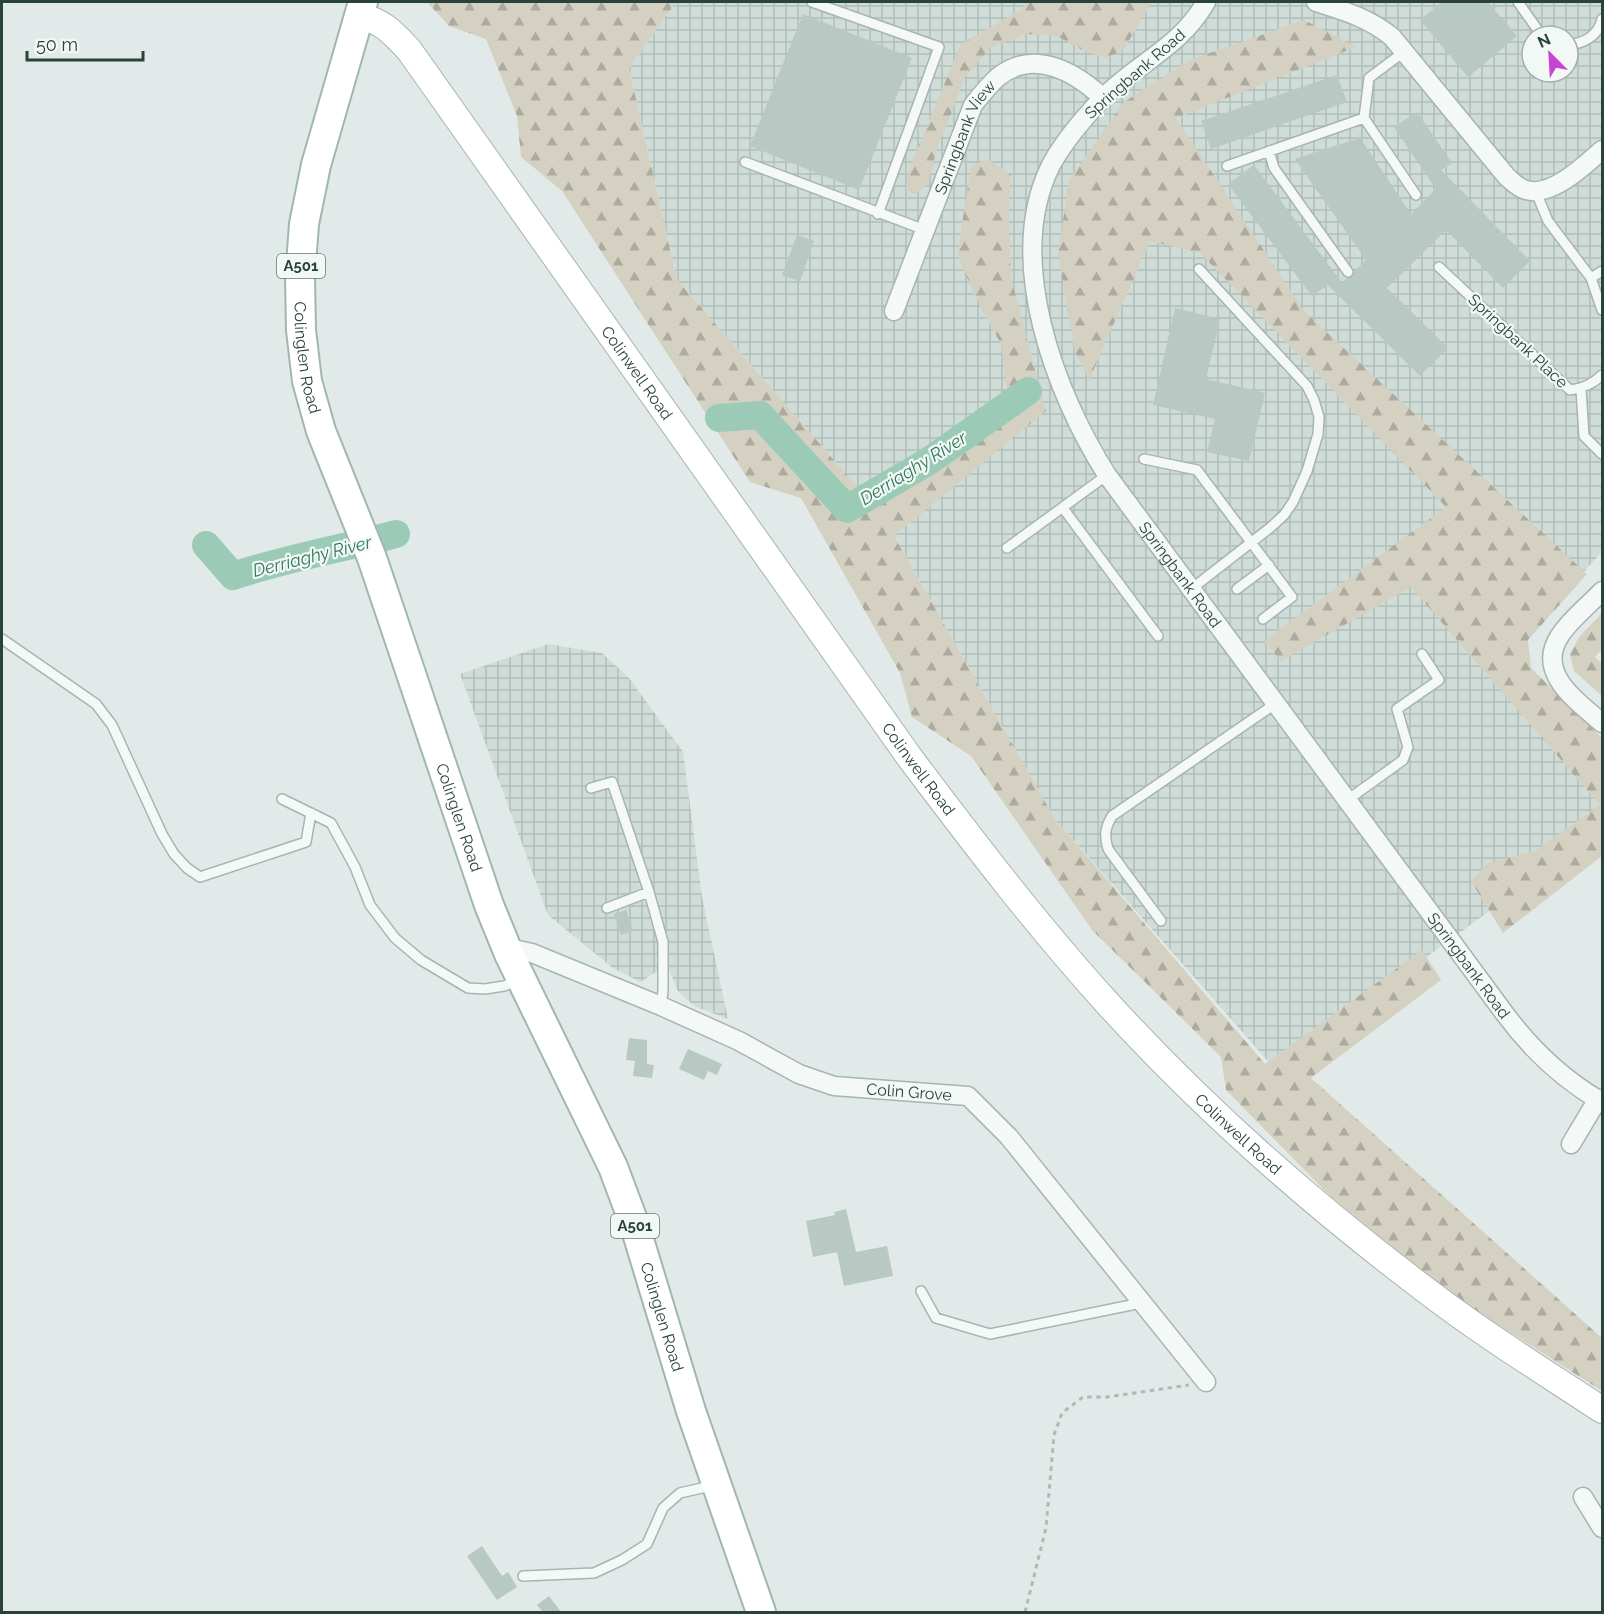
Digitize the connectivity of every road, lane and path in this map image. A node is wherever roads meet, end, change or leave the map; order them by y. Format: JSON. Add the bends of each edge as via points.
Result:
{"nodes":[{"id":1,"x":812,"y":2,"type":"edge"},
{"id":2,"x":1206,"y":2,"type":"edge"},
{"id":3,"x":1321,"y":2,"type":"edge"},
{"id":4,"x":1518,"y":2,"type":"edge"},
{"id":5,"x":362,"y":9,"type":"edge"},
{"id":6,"x":1602,"y":19,"type":"edge"},
{"id":7,"x":1534,"y":24,"type":"edge"},
{"id":8,"x":1580,"y":43,"type":"edge"},
{"id":9,"x":1405,"y":51,"type":"junction"},
{"id":10,"x":1103,"y":98,"type":"junction"},
{"id":11,"x":1365,"y":118,"type":"junction"},
{"id":12,"x":1602,"y":150,"type":"edge"},
{"id":13,"x":1269,"y":151,"type":"junction"},
{"id":14,"x":745,"y":162,"type":"dead end"},
{"id":15,"x":1227,"y":166,"type":"dead end"},
{"id":16,"x":1536,"y":192,"type":"junction"},
{"id":17,"x":1416,"y":195,"type":"dead end"},
{"id":18,"x":878,"y":214,"type":"junction"},
{"id":19,"x":925,"y":230,"type":"junction"},
{"id":20,"x":1439,"y":267,"type":"dead end"},
{"id":21,"x":1199,"y":269,"type":"dead end"},
{"id":22,"x":1602,"y":271,"type":"edge"},
{"id":23,"x":1348,"y":272,"type":"dead end"},
{"id":24,"x":1591,"y":279,"type":"junction"},
{"id":25,"x":1602,"y":310,"type":"edge"},
{"id":26,"x":894,"y":312,"type":"dead end"},
{"id":27,"x":1602,"y":375,"type":"edge"},
{"id":28,"x":1581,"y":389,"type":"junction"},
{"id":29,"x":1602,"y":454,"type":"edge"},
{"id":30,"x":1144,"y":459,"type":"dead end"},
{"id":31,"x":1107,"y":475,"type":"junction"},
{"id":32,"x":1063,"y":508,"type":"junction"},
{"id":33,"x":1252,"y":543,"type":"junction"},
{"id":34,"x":1007,"y":548,"type":"dead end"},
{"id":35,"x":1269,"y":565,"type":"junction"},
{"id":36,"x":1190,"y":590,"type":"junction"},
{"id":37,"x":1237,"y":590,"type":"dead end"},
{"id":38,"x":1602,"y":591,"type":"edge"},
{"id":39,"x":1263,"y":619,"type":"dead end"},
{"id":40,"x":1158,"y":636,"type":"dead end"},
{"id":41,"x":2,"y":639,"type":"edge"},
{"id":42,"x":1422,"y":654,"type":"dead end"},
{"id":43,"x":1275,"y":704,"type":"junction"},
{"id":44,"x":1602,"y":723,"type":"edge"},
{"id":45,"x":591,"y":788,"type":"dead end"},
{"id":46,"x":282,"y":798,"type":"dead end"},
{"id":47,"x":1346,"y":801,"type":"junction"},
{"id":48,"x":311,"y":813,"type":"junction"},
{"id":49,"x":649,"y":892,"type":"junction"},
{"id":50,"x":607,"y":908,"type":"dead end"},
{"id":51,"x":1161,"y":921,"type":"dead end"},
{"id":52,"x":509,"y":954,"type":"junction"},
{"id":53,"x":521,"y":979,"type":"junction"},
{"id":54,"x":661,"y":1006,"type":"junction"},
{"id":55,"x":1600,"y":1101,"type":"edge"},
{"id":56,"x":1571,"y":1144,"type":"dead end"},
{"id":57,"x":921,"y":1291,"type":"dead end"},
{"id":58,"x":1142,"y":1303,"type":"junction"},
{"id":59,"x":1206,"y":1382,"type":"joint"},
{"id":60,"x":1602,"y":1410,"type":"edge"},
{"id":61,"x":716,"y":1485,"type":"junction"},
{"id":62,"x":1583,"y":1497,"type":"dead end"},
{"id":63,"x":1602,"y":1528,"type":"edge"},
{"id":64,"x":523,"y":1576,"type":"dead end"},
{"id":65,"x":761,"y":1612,"type":"edge"},
{"id":66,"x":1025,"y":1612,"type":"edge"}],
"edges":[{"from":1,"to":18,"type":"lane","via":[[939,47]]},
{"from":2,"to":10,"type":"street","name":"Springbank Road","via":[[1178,39]]},
{"from":3,"to":9,"type":"street","via":[[1379,26]]},
{"from":4,"to":7,"type":"lane"},
{"from":5,"to":52,"type":"main road","name":"Colinglen Road","number":"A501","via":[[316,165],[304,224],[301,330],[308,381],[321,431],[372,558],[470,854]]},
{"from":5,"to":60,"type":"street","name":"Colinwell Road","via":[[409,50],[910,758],[1026,909],[1110,1006],[1237,1133],[1345,1227],[1427,1292]]},
{"from":6,"to":8,"type":"lane","via":[[1600,28]]},
{"from":9,"to":11,"type":"lane","via":[[1369,78]]},
{"from":9,"to":16,"type":"street","via":[[1507,177],[1517,186]]},
{"from":10,"to":19,"type":"street","name":"Springbank View","via":[[1065,69],[1052,65],[1024,65],[1000,75],[973,105]]},
{"from":10,"to":31,"type":"street","name":"Springbank Road","via":[[1065,141],[1051,166],[1036,213],[1033,242],[1037,299],[1050,358],[1074,417]]},
{"from":11,"to":13,"type":"lane"},
{"from":11,"to":17,"type":"lane"},
{"from":12,"to":16,"type":"street","via":[[1570,177]]},
{"from":13,"to":15,"type":"lane"},
{"from":13,"to":23,"type":"lane","via":[[1274,168]]},
{"from":14,"to":18,"type":"lane"},
{"from":16,"to":24,"type":"lane","via":[[1548,221]]},
{"from":18,"to":19,"type":"lane"},
{"from":19,"to":26,"type":"street","name":"Springbank View"},
{"from":20,"to":28,"type":"lane","name":"Springbank Place","via":[[1570,390]]},
{"from":21,"to":33,"type":"lane","via":[[1306,386],[1319,417],[1313,455],[1293,502]]},
{"from":22,"to":24,"type":"lane"},
{"from":24,"to":25,"type":"lane"},
{"from":27,"to":28,"type":"lane","name":"Springbank Place"},
{"from":28,"to":29,"type":"lane","via":[[1584,436]]},
{"from":30,"to":33,"type":"lane","via":[[1197,470]]},
{"from":31,"to":32,"type":"lane"},
{"from":31,"to":36,"type":"street","name":"Springbank Road"},
{"from":32,"to":34,"type":"lane"},
{"from":32,"to":40,"type":"lane"},
{"from":33,"to":35,"type":"lane"},
{"from":33,"to":36,"type":"lane"},
{"from":35,"to":37,"type":"lane"},
{"from":35,"to":39,"type":"lane","via":[[1292,597]]},
{"from":36,"to":43,"type":"street","name":"Springbank Road"},
{"from":38,"to":44,"type":"street","via":[[1561,634],[1552,651],[1552,669],[1560,682]]},
{"from":41,"to":48,"type":"lane","via":[[96,704],[112,725],[174,854],[200,877],[306,842]]},
{"from":42,"to":47,"type":"lane","via":[[1439,680],[1397,709],[1408,747],[1403,760]]},
{"from":43,"to":47,"type":"street","name":"Springbank Road"},
{"from":43,"to":51,"type":"lane","via":[[1112,816],[1106,827],[1108,849]]},
{"from":45,"to":49,"type":"lane","via":[[612,782]]},
{"from":46,"to":48,"type":"lane"},
{"from":47,"to":55,"type":"street","name":"Springbank Road","via":[[1515,1028],[1549,1063]]},
{"from":48,"to":53,"type":"lane","via":[[331,823],[370,905],[395,938],[421,960],[468,988],[504,986]]},
{"from":49,"to":50,"type":"lane"},
{"from":49,"to":54,"type":"lane","via":[[663,942]]},
{"from":52,"to":53,"type":"main road","name":"Colinglen Road","number":"A501"},
{"from":52,"to":54,"type":"street","name":"Colin Grove","via":[[518,950],[532,953]]},
{"from":53,"to":61,"type":"main road","name":"Colinglen Road","number":"A501","via":[[588,1113],[630,1212]]},
{"from":54,"to":58,"type":"street","name":"Colin Grove","via":[[739,1041],[799,1074],[834,1086],[968,1096],[1009,1137]]},
{"from":55,"to":56,"type":"street"},
{"from":57,"to":58,"type":"lane","via":[[936,1318],[990,1334]]},
{"from":58,"to":59,"type":"street","name":"Colin Grove"},
{"from":59,"to":66,"type":"path","via":[[1083,1397],[1062,1413],[1054,1435],[1046,1528]]},
{"from":61,"to":64,"type":"lane","via":[[680,1493],[663,1508],[647,1544],[622,1560],[594,1573]]},
{"from":61,"to":65,"type":"main road","name":"Colinglen Road","number":"A501"},
{"from":62,"to":63,"type":"street"}]}
